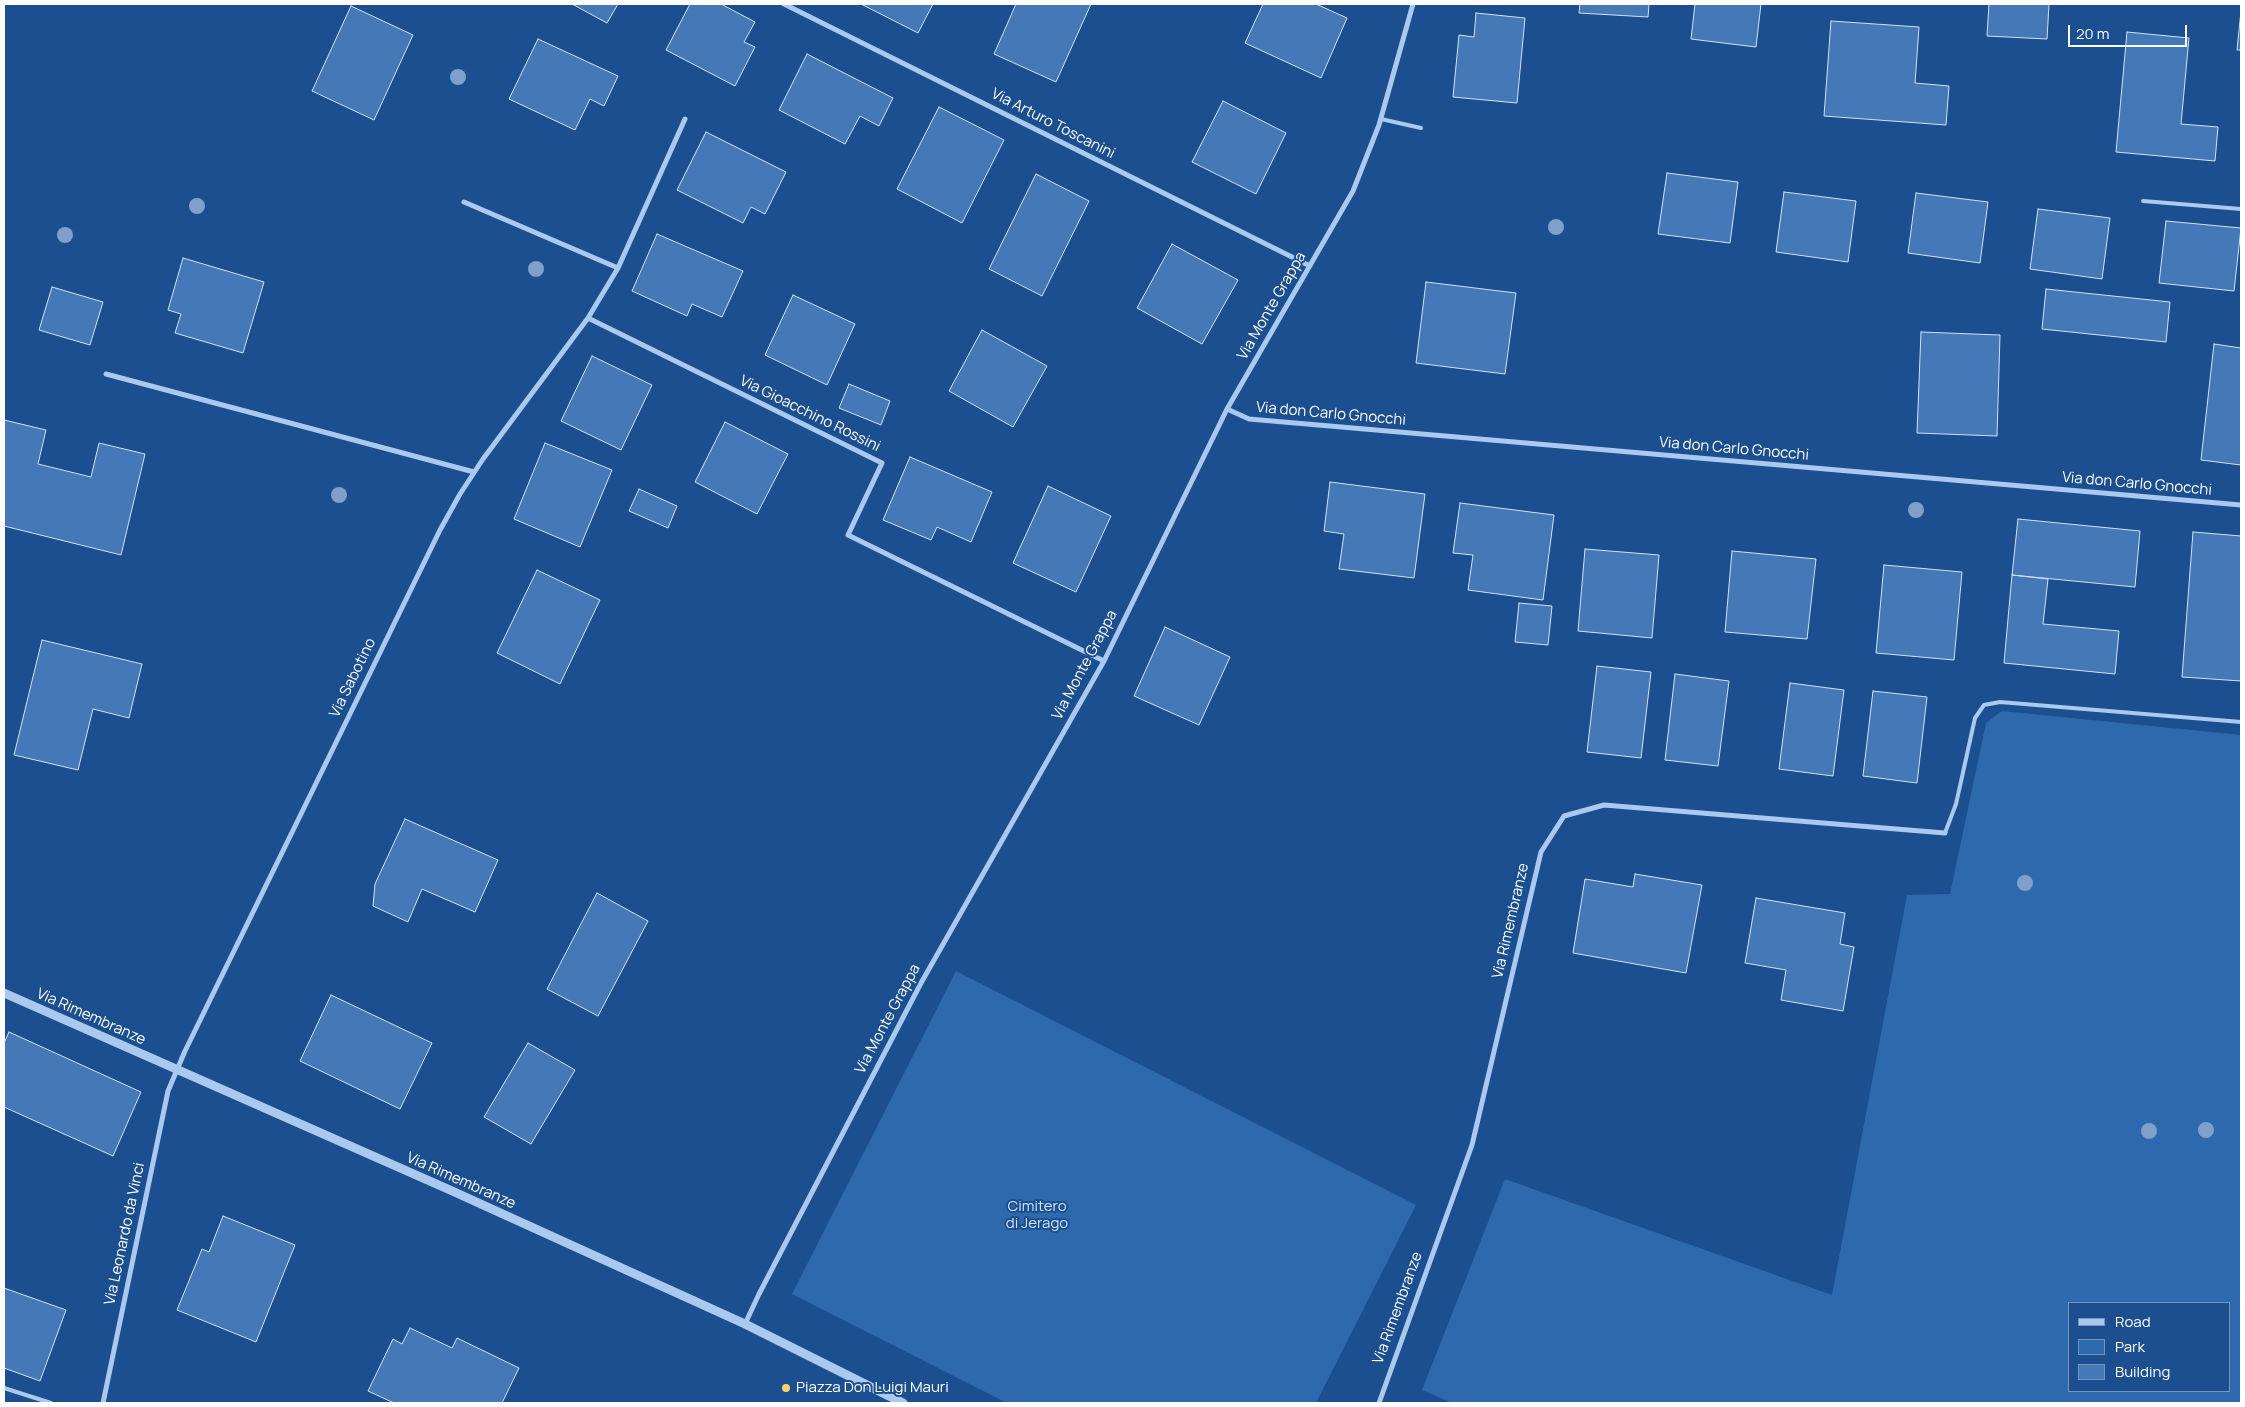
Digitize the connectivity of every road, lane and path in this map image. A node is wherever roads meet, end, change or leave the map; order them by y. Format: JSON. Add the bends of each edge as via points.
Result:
{"nodes":[{"id":1,"x":784,"y":4,"type":"edge"},
{"id":2,"x":1413,"y":4,"type":"edge"},
{"id":3,"x":685,"y":118,"type":"dead end"},
{"id":4,"x":1381,"y":119,"type":"junction"},
{"id":5,"x":1421,"y":128,"type":"dead end"},
{"id":6,"x":2143,"y":201,"type":"dead end"},
{"id":7,"x":464,"y":202,"type":"dead end"},
{"id":8,"x":2241,"y":209,"type":"edge"},
{"id":9,"x":1310,"y":266,"type":"junction"},
{"id":10,"x":618,"y":268,"type":"junction"},
{"id":11,"x":588,"y":318,"type":"junction"},
{"id":12,"x":106,"y":374,"type":"dead end"},
{"id":13,"x":1227,"y":409,"type":"junction"},
{"id":14,"x":474,"y":472,"type":"junction"},
{"id":15,"x":2241,"y":505,"type":"edge"},
{"id":16,"x":1104,"y":660,"type":"junction"},
{"id":17,"x":2241,"y":722,"type":"edge"},
{"id":18,"x":1945,"y":833,"type":"joint"},
{"id":19,"x":4,"y":993,"type":"edge"},
{"id":20,"x":177,"y":1071,"type":"junction"},
{"id":21,"x":745,"y":1324,"type":"junction"},
{"id":22,"x":4,"y":1388,"type":"edge"},
{"id":23,"x":52,"y":1403,"type":"edge"},
{"id":24,"x":103,"y":1403,"type":"edge"},
{"id":25,"x":903,"y":1403,"type":"edge"},
{"id":26,"x":1379,"y":1403,"type":"edge"}],
"edges":[{"from":1,"to":9,"type":"street","name":"Via Arturo Toscanini"},
{"from":2,"to":4,"type":"street","name":"Via Monte Grappa"},
{"from":3,"to":10,"type":"street","name":"Via Sabotino"},
{"from":4,"to":5,"type":"lane"},
{"from":4,"to":9,"type":"street","name":"Via Monte Grappa","via":[[1353,191]]},
{"from":6,"to":8,"type":"lane"},
{"from":7,"to":10,"type":"street"},
{"from":9,"to":13,"type":"street","name":"Via Monte Grappa"},
{"from":10,"to":11,"type":"street","name":"Via Sabotino"},
{"from":11,"to":14,"type":"street","name":"Via Sabotino"},
{"from":11,"to":16,"type":"street","name":"Via Gioacchino Rossini","via":[[882,463],[848,535]]},
{"from":12,"to":14,"type":"street"},
{"from":13,"to":15,"type":"street","name":"Via don Carlo Gnocchi","via":[[1249,419]]},
{"from":13,"to":16,"type":"street","name":"Via Monte Grappa"},
{"from":14,"to":20,"type":"street","name":"Via Sabotino","via":[[440,530]]},
{"from":16,"to":21,"type":"street","name":"Via Monte Grappa","via":[[921,983]]},
{"from":17,"to":18,"type":"lane","via":[[2000,702],[1984,705],[1975,718],[1956,804]]},
{"from":18,"to":26,"type":"street","name":"Via Rimembranze","via":[[1604,805],[1564,816],[1541,852],[1472,1145]]},
{"from":19,"to":20,"type":"street","name":"Via Rimembranze"},
{"from":20,"to":21,"type":"street","name":"Via Rimembranze"},
{"from":20,"to":24,"type":"street","name":"Via Leonardo da Vinci","via":[[168,1091]]},
{"from":21,"to":25,"type":"street","name":"Via Rimembranze"},
{"from":22,"to":23,"type":"lane"}]}
